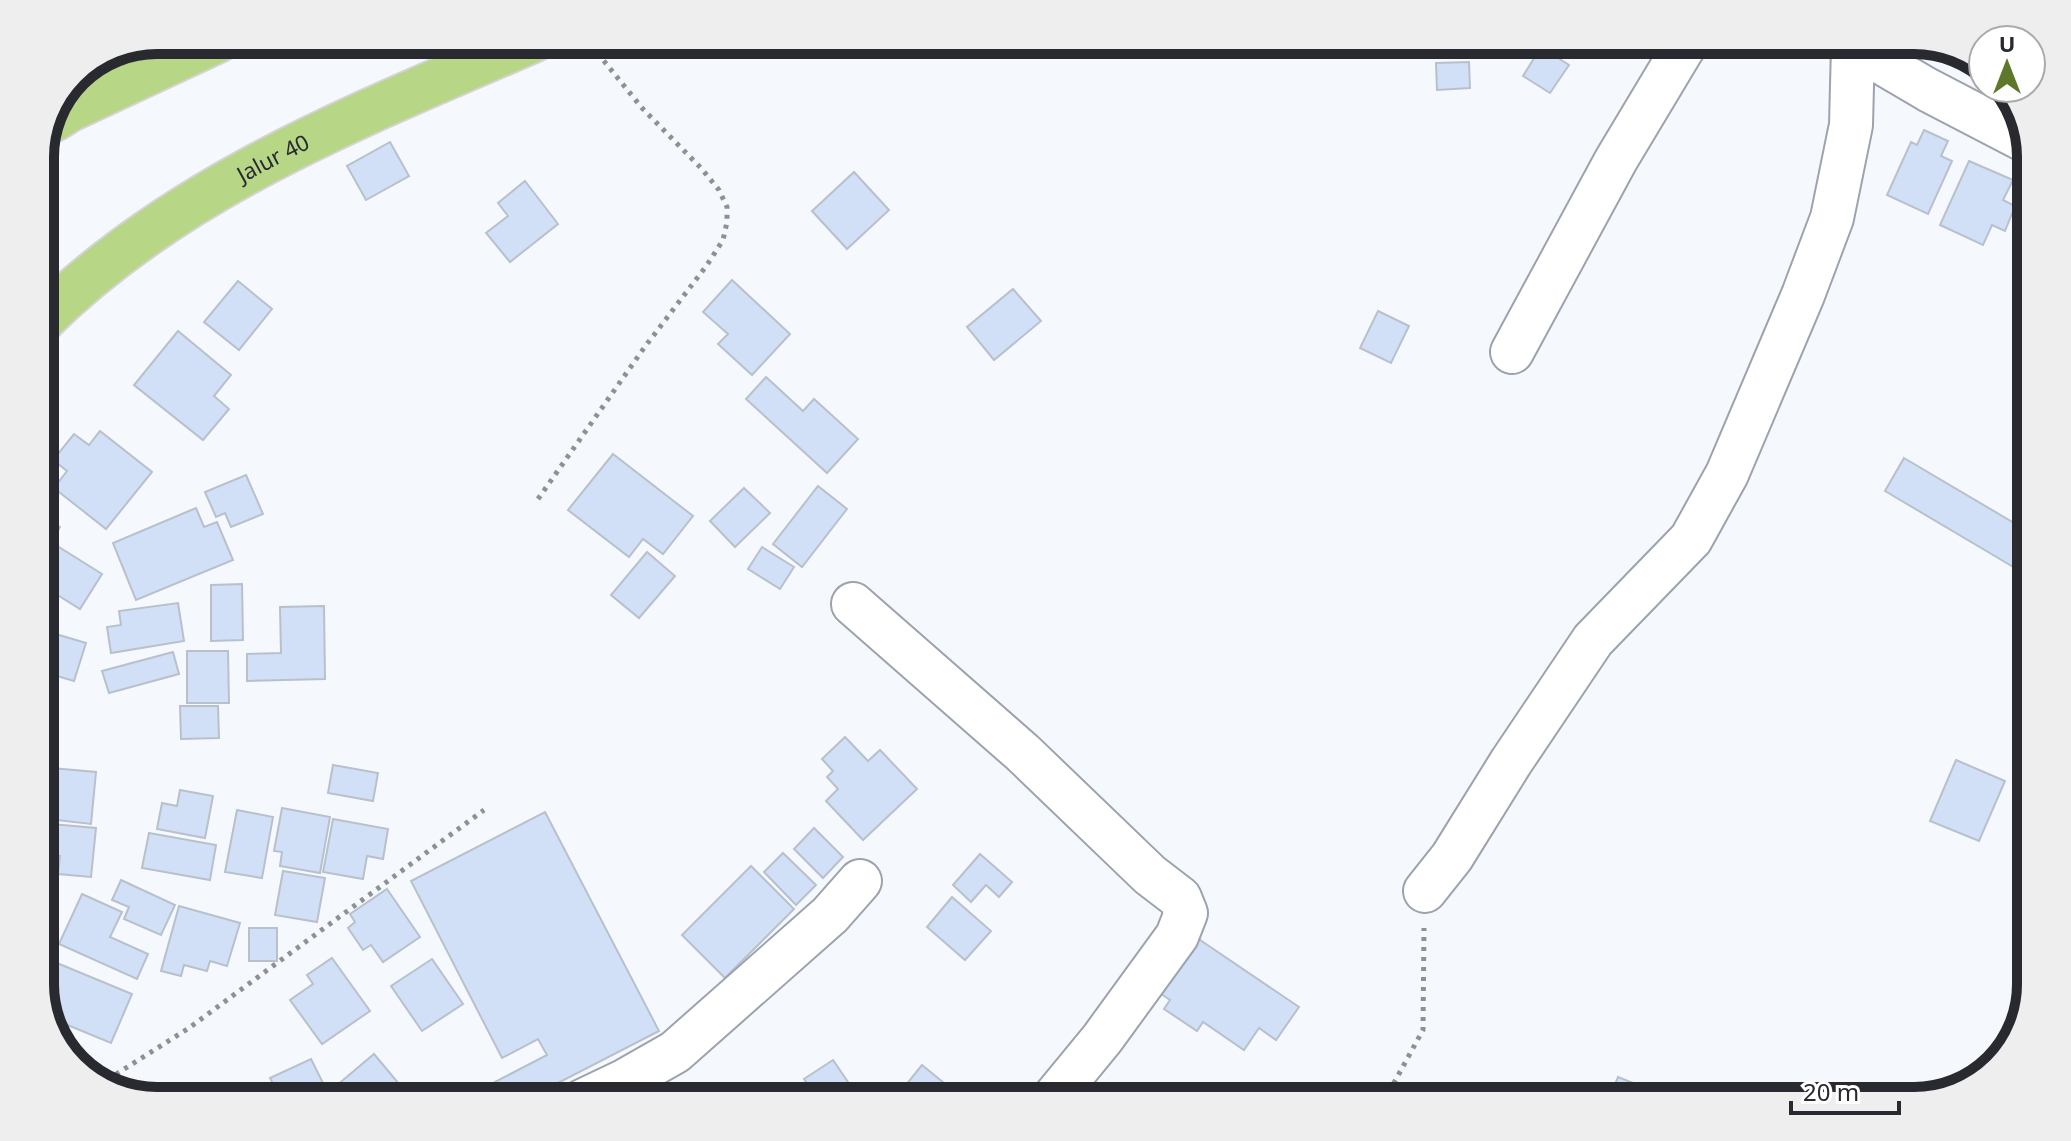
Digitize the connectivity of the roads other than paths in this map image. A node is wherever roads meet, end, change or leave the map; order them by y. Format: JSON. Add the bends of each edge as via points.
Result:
{"nodes":[{"id":1,"x":188,"y":54,"type":"edge"},
{"id":2,"x":501,"y":54,"type":"edge"},
{"id":3,"x":1680,"y":54,"type":"edge"},
{"id":4,"x":1854,"y":54,"type":"edge"},
{"id":5,"x":1871,"y":54,"type":"edge"},
{"id":6,"x":65,"y":112,"type":"edge"},
{"id":7,"x":2015,"y":135,"type":"edge"},
{"id":8,"x":54,"y":309,"type":"edge"},
{"id":9,"x":1512,"y":352,"type":"dead end"},
{"id":10,"x":853,"y":604,"type":"dead end"},
{"id":11,"x":860,"y":881,"type":"dead end"},
{"id":12,"x":1425,"y":891,"type":"road end"},
{"id":13,"x":611,"y":1087,"type":"edge"},
{"id":14,"x":1063,"y":1087,"type":"edge"}],
"edges":[{"from":1,"to":6,"type":"highway"},
{"from":2,"to":8,"type":"highway","name":"Jalur 40","via":[[332,128],[207,194]]},
{"from":3,"to":9,"type":"street"},
{"from":4,"to":12,"type":"street","via":[[1851,125],[1832,218],[1727,474],[1691,539],[1593,640]]},
{"from":5,"to":7,"type":"street"},
{"from":10,"to":14,"type":"street","via":[[1180,898],[1186,913],[1177,936]]},
{"from":11,"to":13,"type":"street","via":[[830,915],[675,1052]]}]}
